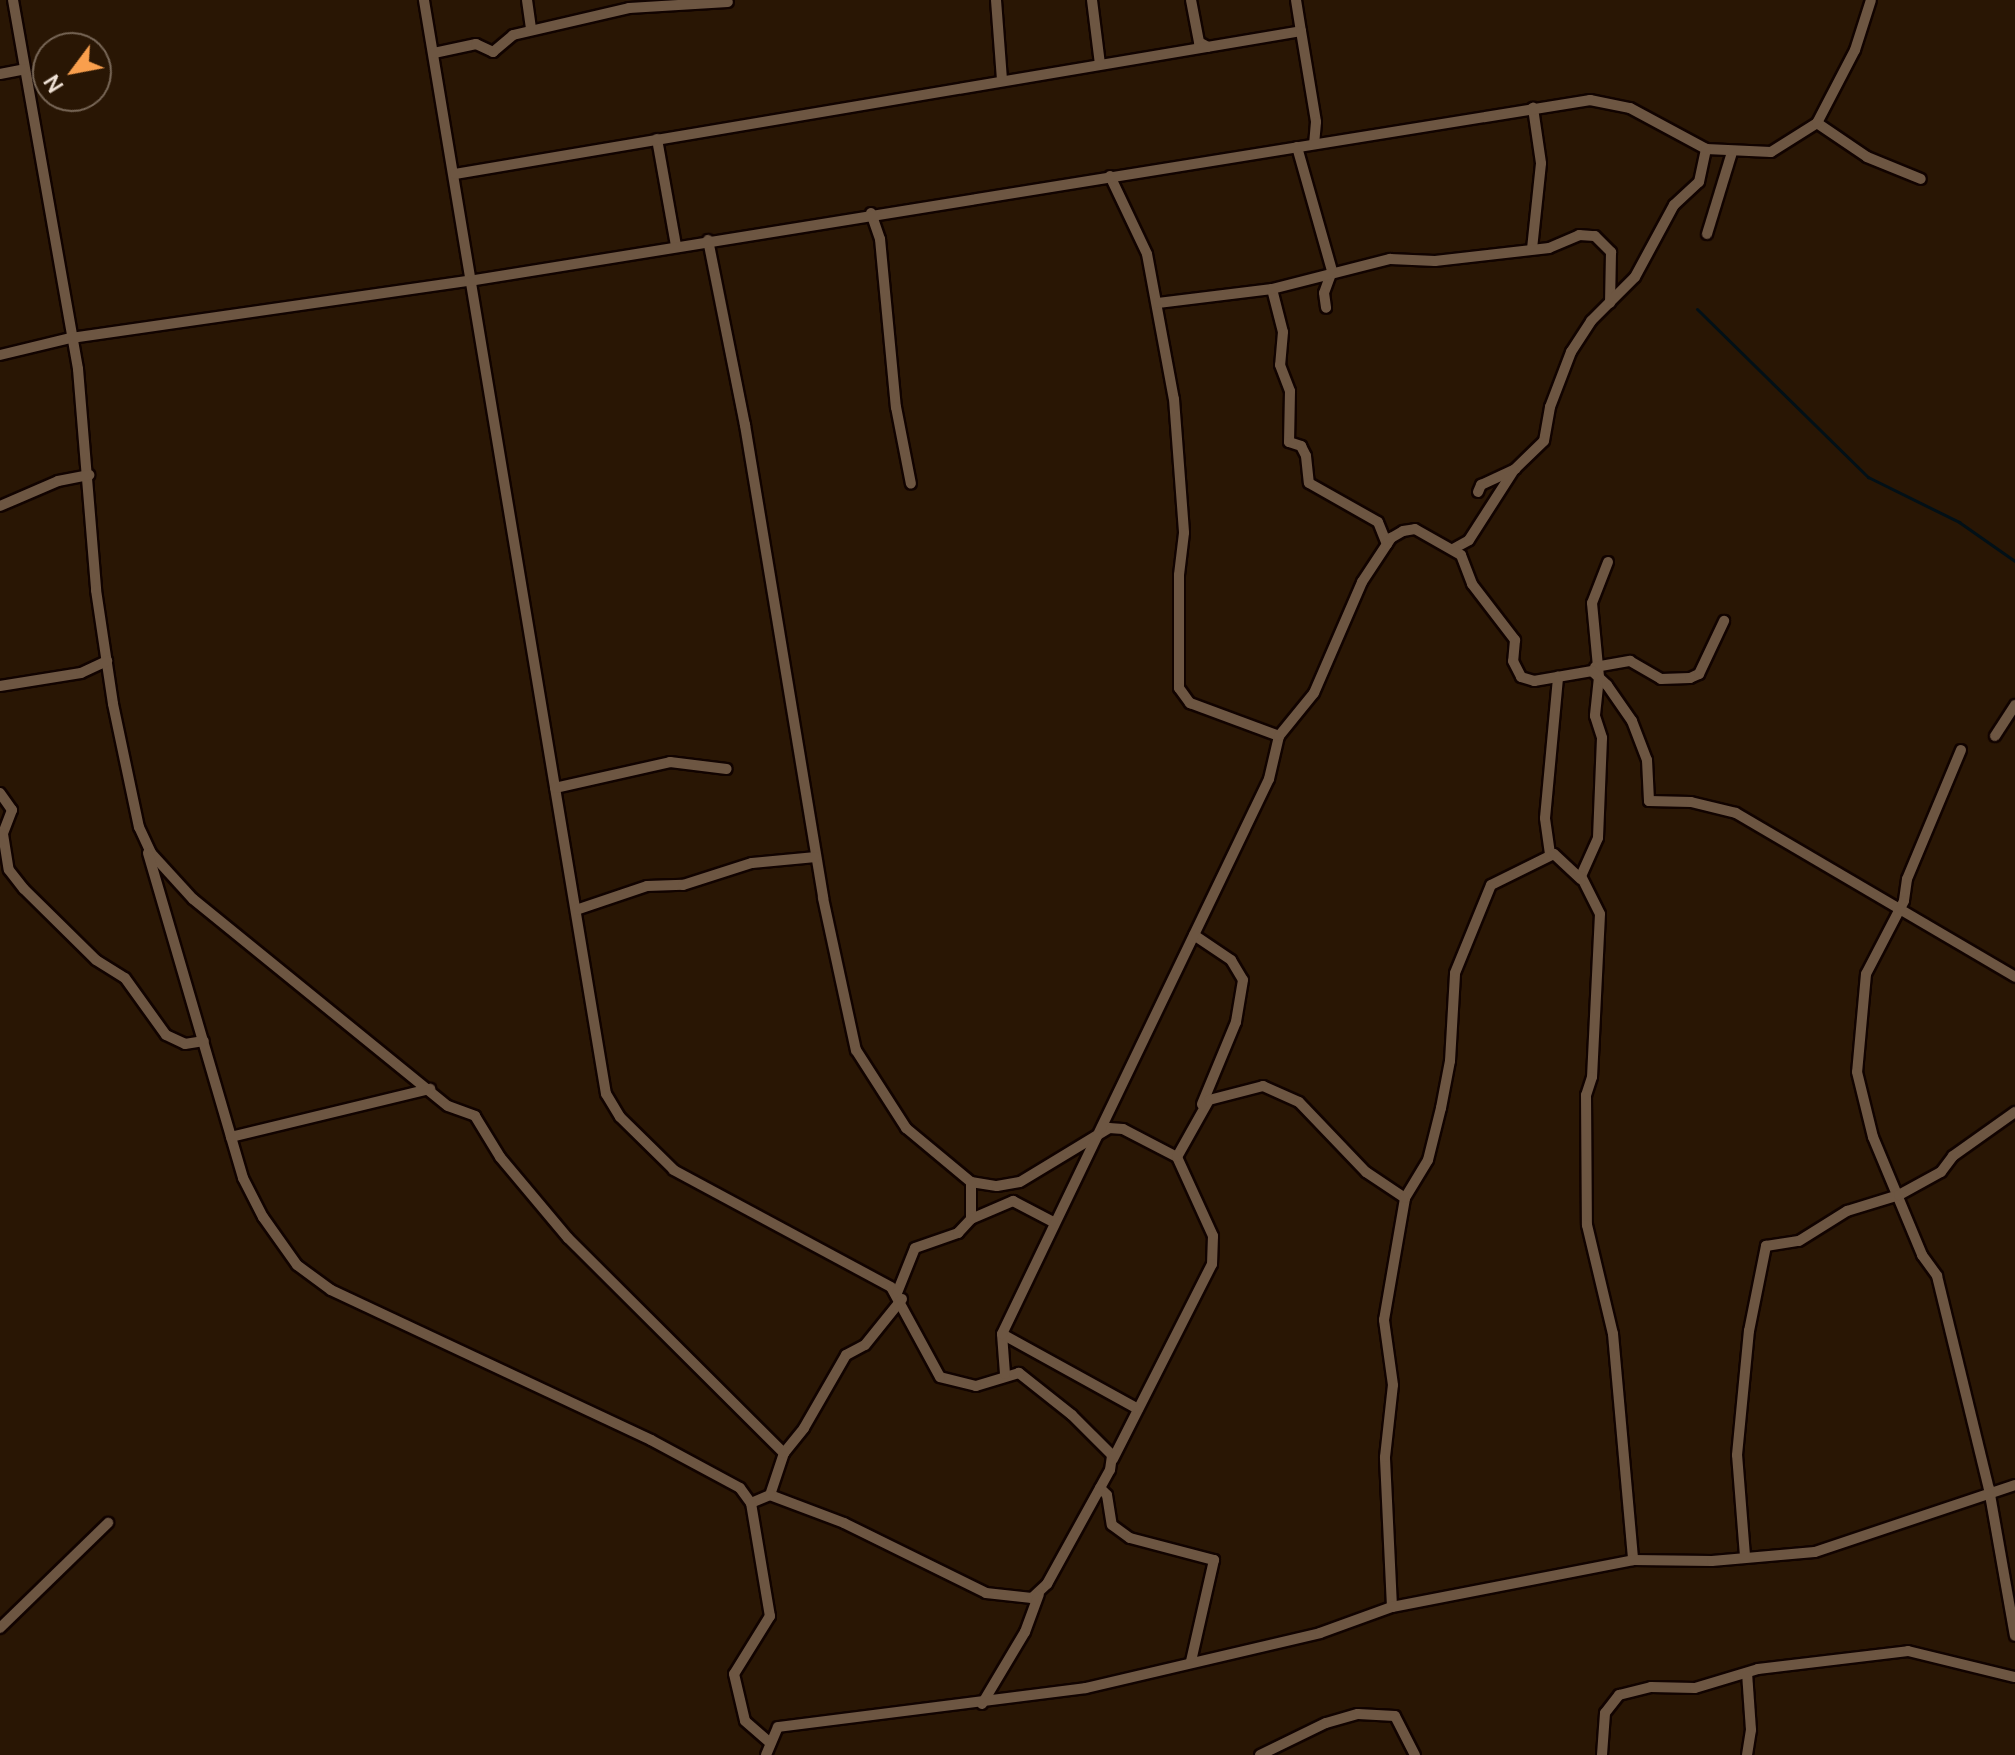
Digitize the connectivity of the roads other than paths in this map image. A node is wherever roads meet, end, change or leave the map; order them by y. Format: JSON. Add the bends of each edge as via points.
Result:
{"nodes":[{"id":1,"x":13,"y":0,"type":"edge"},
{"id":2,"x":424,"y":0,"type":"edge"},
{"id":3,"x":527,"y":0,"type":"edge"},
{"id":4,"x":996,"y":0,"type":"edge"},
{"id":5,"x":1092,"y":0,"type":"edge"},
{"id":6,"x":1191,"y":0,"type":"edge"},
{"id":7,"x":1296,"y":0,"type":"edge"},
{"id":8,"x":1871,"y":0,"type":"edge"},
{"id":9,"x":728,"y":2,"type":"dead end"},
{"id":10,"x":531,"y":30,"type":"junction"},
{"id":11,"x":1301,"y":31,"type":"junction"},
{"id":12,"x":1208,"y":47,"type":"junction"},
{"id":13,"x":434,"y":53,"type":"junction"},
{"id":14,"x":1100,"y":64,"type":"junction"},
{"id":15,"x":25,"y":69,"type":"junction"},
{"id":16,"x":0,"y":74,"type":"edge"},
{"id":17,"x":1002,"y":79,"type":"junction"},
{"id":18,"x":1533,"y":108,"type":"junction"},
{"id":19,"x":1817,"y":123,"type":"junction"},
{"id":20,"x":657,"y":139,"type":"junction"},
{"id":21,"x":1314,"y":144,"type":"junction"},
{"id":22,"x":1297,"y":147,"type":"junction"},
{"id":23,"x":1706,"y":149,"type":"junction"},
{"id":24,"x":1732,"y":152,"type":"junction"},
{"id":25,"x":455,"y":174,"type":"junction"},
{"id":26,"x":1110,"y":176,"type":"junction"},
{"id":27,"x":1921,"y":179,"type":"dead end"},
{"id":28,"x":871,"y":213,"type":"junction"},
{"id":29,"x":1707,"y":234,"type":"dead end"},
{"id":30,"x":708,"y":240,"type":"junction"},
{"id":31,"x":676,"y":246,"type":"junction"},
{"id":32,"x":1532,"y":249,"type":"junction"},
{"id":33,"x":1331,"y":274,"type":"junction"},
{"id":34,"x":469,"y":281,"type":"junction"},
{"id":35,"x":1272,"y":289,"type":"junction"},
{"id":36,"x":1158,"y":303,"type":"junction"},
{"id":37,"x":1610,"y":303,"type":"junction"},
{"id":38,"x":1326,"y":308,"type":"dead end"},
{"id":39,"x":71,"y":338,"type":"junction"},
{"id":40,"x":0,"y":355,"type":"edge"},
{"id":41,"x":1515,"y":469,"type":"junction"},
{"id":42,"x":89,"y":475,"type":"junction"},
{"id":43,"x":911,"y":484,"type":"dead end"},
{"id":44,"x":1478,"y":492,"type":"dead end"},
{"id":45,"x":0,"y":506,"type":"edge"},
{"id":46,"x":1387,"y":544,"type":"junction"},
{"id":47,"x":1453,"y":549,"type":"junction"},
{"id":48,"x":1608,"y":562,"type":"dead end"},
{"id":49,"x":1724,"y":621,"type":"dead end"},
{"id":50,"x":107,"y":661,"type":"junction"},
{"id":51,"x":1599,"y":671,"type":"junction"},
{"id":52,"x":1558,"y":677,"type":"junction"},
{"id":53,"x":0,"y":686,"type":"edge"},
{"id":54,"x":2015,"y":705,"type":"edge"},
{"id":55,"x":1279,"y":736,"type":"junction"},
{"id":56,"x":1995,"y":736,"type":"dead end"},
{"id":57,"x":1961,"y":750,"type":"dead end"},
{"id":58,"x":727,"y":769,"type":"dead end"},
{"id":59,"x":555,"y":788,"type":"junction"},
{"id":60,"x":0,"y":793,"type":"edge"},
{"id":61,"x":146,"y":846,"type":"junction"},
{"id":62,"x":1550,"y":854,"type":"junction"},
{"id":63,"x":816,"y":857,"type":"junction"},
{"id":64,"x":1581,"y":879,"type":"junction"},
{"id":65,"x":1899,"y":909,"type":"junction"},
{"id":66,"x":576,"y":910,"type":"junction"},
{"id":67,"x":1194,"y":935,"type":"junction"},
{"id":68,"x":2015,"y":977,"type":"edge"},
{"id":69,"x":204,"y":1041,"type":"junction"},
{"id":70,"x":430,"y":1089,"type":"junction"},
{"id":71,"x":1200,"y":1110,"type":"junction"},
{"id":72,"x":2015,"y":1112,"type":"edge"},
{"id":73,"x":1098,"y":1135,"type":"junction"},
{"id":74,"x":231,"y":1137,"type":"junction"},
{"id":75,"x":1177,"y":1157,"type":"junction"},
{"id":76,"x":976,"y":1184,"type":"junction"},
{"id":77,"x":1899,"y":1195,"type":"junction"},
{"id":78,"x":1405,"y":1198,"type":"junction"},
{"id":79,"x":1013,"y":1201,"type":"junction"},
{"id":80,"x":971,"y":1219,"type":"junction"},
{"id":81,"x":1055,"y":1223,"type":"junction"},
{"id":82,"x":900,"y":1296,"type":"junction"},
{"id":83,"x":1002,"y":1334,"type":"junction"},
{"id":84,"x":1005,"y":1374,"type":"junction"},
{"id":85,"x":1138,"y":1409,"type":"junction"},
{"id":86,"x":784,"y":1453,"type":"junction"},
{"id":87,"x":1113,"y":1459,"type":"junction"},
{"id":88,"x":2015,"y":1485,"type":"edge"},
{"id":89,"x":1100,"y":1488,"type":"junction"},
{"id":90,"x":1989,"y":1489,"type":"junction"},
{"id":91,"x":770,"y":1495,"type":"junction"},
{"id":92,"x":751,"y":1503,"type":"junction"},
{"id":93,"x":108,"y":1523,"type":"dead end"},
{"id":94,"x":1745,"y":1556,"type":"junction"},
{"id":95,"x":1633,"y":1560,"type":"junction"},
{"id":96,"x":1040,"y":1592,"type":"junction"},
{"id":97,"x":1392,"y":1607,"type":"junction"},
{"id":98,"x":0,"y":1628,"type":"edge"},
{"id":99,"x":2015,"y":1636,"type":"edge"},
{"id":100,"x":1191,"y":1661,"type":"junction"},
{"id":101,"x":1747,"y":1673,"type":"junction"},
{"id":102,"x":2015,"y":1677,"type":"edge"},
{"id":103,"x":982,"y":1704,"type":"junction"},
{"id":104,"x":1290,"y":1740,"type":"junction"},
{"id":105,"x":769,"y":1742,"type":"junction"},
{"id":106,"x":766,"y":1755,"type":"edge"},
{"id":107,"x":1260,"y":1755,"type":"edge"},
{"id":108,"x":1290,"y":1755,"type":"edge"},
{"id":109,"x":1415,"y":1755,"type":"edge"},
{"id":110,"x":1602,"y":1755,"type":"edge"},
{"id":111,"x":1747,"y":1755,"type":"edge"}],
"edges":[{"from":1,"to":15,"type":"street"},
{"from":2,"to":13,"type":"street"},
{"from":3,"to":10,"type":"street"},
{"from":4,"to":17,"type":"street"},
{"from":5,"to":14,"type":"street"},
{"from":6,"to":12,"type":"street","via":[[1199,42]]},
{"from":7,"to":11,"type":"street"},
{"from":8,"to":19,"type":"street","via":[[1855,50]]},
{"from":9,"to":10,"type":"street","via":[[662,3]]},
{"from":10,"to":13,"type":"street","via":[[513,35],[493,52],[476,44]]},
{"from":11,"to":12,"type":"street"},
{"from":11,"to":21,"type":"street","via":[[1316,122]]},
{"from":12,"to":14,"type":"street"},
{"from":13,"to":25,"type":"street"},
{"from":14,"to":17,"type":"street"},
{"from":15,"to":16,"type":"street"},
{"from":15,"to":39,"type":"street"},
{"from":17,"to":20,"type":"street"},
{"from":18,"to":21,"type":"street"},
{"from":18,"to":23,"type":"street","via":[[1604,101],[1630,108]]},
{"from":18,"to":32,"type":"street","via":[[1541,163]]},
{"from":19,"to":24,"type":"street","via":[[1771,152]]},
{"from":19,"to":27,"type":"street","via":[[1867,157]]},
{"from":20,"to":25,"type":"street"},
{"from":20,"to":31,"type":"street"},
{"from":21,"to":22,"type":"street"},
{"from":22,"to":26,"type":"street"},
{"from":22,"to":33,"type":"street"},
{"from":23,"to":24,"type":"street"},
{"from":23,"to":37,"type":"street","via":[[1699,182],[1674,205],[1635,277]]},
{"from":24,"to":29,"type":"street"},
{"from":25,"to":34,"type":"street"},
{"from":26,"to":28,"type":"street"},
{"from":26,"to":36,"type":"street","via":[[1137,226]]},
{"from":28,"to":30,"type":"street"},
{"from":28,"to":43,"type":"street","via":[[880,239],[896,407]]},
{"from":30,"to":31,"type":"street"},
{"from":30,"to":63,"type":"street","via":[[748,439]]},
{"from":31,"to":34,"type":"street"},
{"from":32,"to":33,"type":"street","via":[[1435,261],[1390,259]]},
{"from":32,"to":37,"type":"street","via":[[1595,236],[1611,252]]},
{"from":33,"to":35,"type":"street"},
{"from":33,"to":38,"type":"street","via":[[1324,288]]},
{"from":34,"to":39,"type":"street"},
{"from":34,"to":59,"type":"street"},
{"from":35,"to":36,"type":"street"},
{"from":35,"to":46,"type":"street","via":[[1283,332],[1280,365],[1290,391],[1289,442],[1306,456],[1309,483],[1378,522]]},
{"from":36,"to":55,"type":"street","via":[[1181,459],[1179,688],[1190,703]]},
{"from":37,"to":41,"type":"street","via":[[1591,321],[1563,369],[1544,441]]},
{"from":39,"to":40,"type":"street"},
{"from":39,"to":42,"type":"street"},
{"from":41,"to":44,"type":"street","via":[[1481,485]]},
{"from":41,"to":47,"type":"street","via":[[1469,540]]},
{"from":42,"to":45,"type":"street","via":[[58,481]]},
{"from":42,"to":50,"type":"street","via":[[96,590]]},
{"from":46,"to":47,"type":"street","via":[[1415,529]]},
{"from":46,"to":55,"type":"street","via":[[1362,582],[1314,693]]},
{"from":47,"to":52,"type":"street","via":[[1515,640],[1513,661],[1521,677]]},
{"from":48,"to":51,"type":"street","via":[[1592,603]]},
{"from":49,"to":51,"type":"street","via":[[1699,674],[1690,678],[1661,679],[1630,661]]},
{"from":50,"to":53,"type":"street","via":[[81,673]]},
{"from":50,"to":61,"type":"street","via":[[122,756]]},
{"from":51,"to":52,"type":"street"},
{"from":51,"to":64,"type":"street","via":[[1598,838]]},
{"from":51,"to":65,"type":"street","via":[[1636,729],[1647,760],[1649,801],[1691,802],[1736,813]]},
{"from":52,"to":62,"type":"street","via":[[1545,818]]},
{"from":54,"to":56,"type":"street"},
{"from":55,"to":67,"type":"street","via":[[1269,779]]},
{"from":57,"to":65,"type":"street"},
{"from":58,"to":59,"type":"street","via":[[670,762]]},
{"from":59,"to":66,"type":"street"},
{"from":60,"to":69,"type":"street","via":[[12,810],[3,834],[9,870],[24,889],[96,960],[125,978],[166,1035],[185,1044]]},
{"from":61,"to":69,"type":"street"},
{"from":61,"to":70,"type":"street","via":[[193,899]]},
{"from":62,"to":64,"type":"street"},
{"from":62,"to":78,"type":"street","via":[[1491,885],[1466,934],[1455,973],[1450,1061],[1437,1128],[1428,1160]]},
{"from":63,"to":66,"type":"street","via":[[752,863],[683,885],[647,886]]},
{"from":63,"to":76,"type":"street","via":[[856,1050],[906,1128]]},
{"from":64,"to":95,"type":"street","via":[[1600,914],[1592,1077],[1586,1095],[1587,1225],[1613,1334]]},
{"from":65,"to":68,"type":"street"},
{"from":65,"to":77,"type":"street","via":[[1866,974],[1857,1072],[1873,1137]]},
{"from":66,"to":82,"type":"street","via":[[598,1066],[620,1117],[674,1170]]},
{"from":67,"to":71,"type":"street","via":[[1231,960],[1243,980],[1236,1022]]},
{"from":67,"to":73,"type":"street"},
{"from":69,"to":74,"type":"street"},
{"from":70,"to":74,"type":"street"},
{"from":70,"to":86,"type":"street","via":[[448,1106],[475,1116],[500,1157],[568,1238]]},
{"from":71,"to":75,"type":"street"},
{"from":71,"to":78,"type":"street","via":[[1209,1100],[1263,1086],[1299,1102],[1366,1172]]},
{"from":72,"to":77,"type":"street","via":[[1953,1156],[1941,1172]]},
{"from":73,"to":75,"type":"street","via":[[1109,1128],[1123,1129]]},
{"from":73,"to":76,"type":"street","via":[[1020,1182]]},
{"from":73,"to":81,"type":"street"},
{"from":74,"to":92,"type":"street","via":[[263,1217],[297,1265],[331,1290],[651,1440],[740,1488]]},
{"from":75,"to":85,"type":"street","via":[[1199,1199],[1215,1251]]},
{"from":76,"to":79,"type":"street"},
{"from":76,"to":80,"type":"street"},
{"from":77,"to":90,"type":"street","via":[[1922,1255],[1937,1276]]},
{"from":77,"to":94,"type":"street","via":[[1847,1211],[1799,1241],[1766,1246],[1749,1331],[1737,1455]]},
{"from":78,"to":97,"type":"street","via":[[1384,1320],[1393,1385],[1385,1457]]},
{"from":79,"to":80,"type":"street"},
{"from":79,"to":81,"type":"street"},
{"from":80,"to":82,"type":"street","via":[[958,1233],[915,1248]]},
{"from":81,"to":83,"type":"street"},
{"from":82,"to":84,"type":"street","via":[[926,1359],[940,1377],[976,1386]]},
{"from":82,"to":86,"type":"street","via":[[865,1345],[846,1355]]},
{"from":83,"to":84,"type":"street"},
{"from":83,"to":85,"type":"street"},
{"from":84,"to":87,"type":"street","via":[[1027,1376]]},
{"from":85,"to":87,"type":"street"},
{"from":86,"to":91,"type":"street"},
{"from":87,"to":89,"type":"street"},
{"from":88,"to":90,"type":"street"},
{"from":89,"to":96,"type":"street"},
{"from":89,"to":100,"type":"street","via":[[1107,1495],[1112,1525],[1130,1538],[1214,1560]]},
{"from":90,"to":94,"type":"street","via":[[1815,1552]]},
{"from":90,"to":99,"type":"street"},
{"from":91,"to":92,"type":"street"},
{"from":91,"to":96,"type":"street","via":[[844,1523],[986,1593],[1022,1600]]},
{"from":92,"to":105,"type":"street","via":[[770,1616],[734,1674],[745,1721]]},
{"from":93,"to":98,"type":"street"},
{"from":94,"to":95,"type":"street"},
{"from":95,"to":97,"type":"street"},
{"from":96,"to":103,"type":"street","via":[[1025,1632]]},
{"from":97,"to":100,"type":"street","via":[[1320,1633]]},
{"from":100,"to":103,"type":"street","via":[[1086,1688]]},
{"from":101,"to":102,"type":"street","via":[[1908,1651]]},
{"from":101,"to":110,"type":"street","via":[[1695,1688],[1651,1687],[1619,1695],[1605,1713]]},
{"from":101,"to":111,"type":"street"},
{"from":103,"to":105,"type":"street","via":[[778,1727]]},
{"from":104,"to":107,"type":"street"},
{"from":104,"to":108,"type":"street"},
{"from":104,"to":109,"type":"street","via":[[1358,1714],[1395,1716]]},
{"from":105,"to":106,"type":"street"}]}
